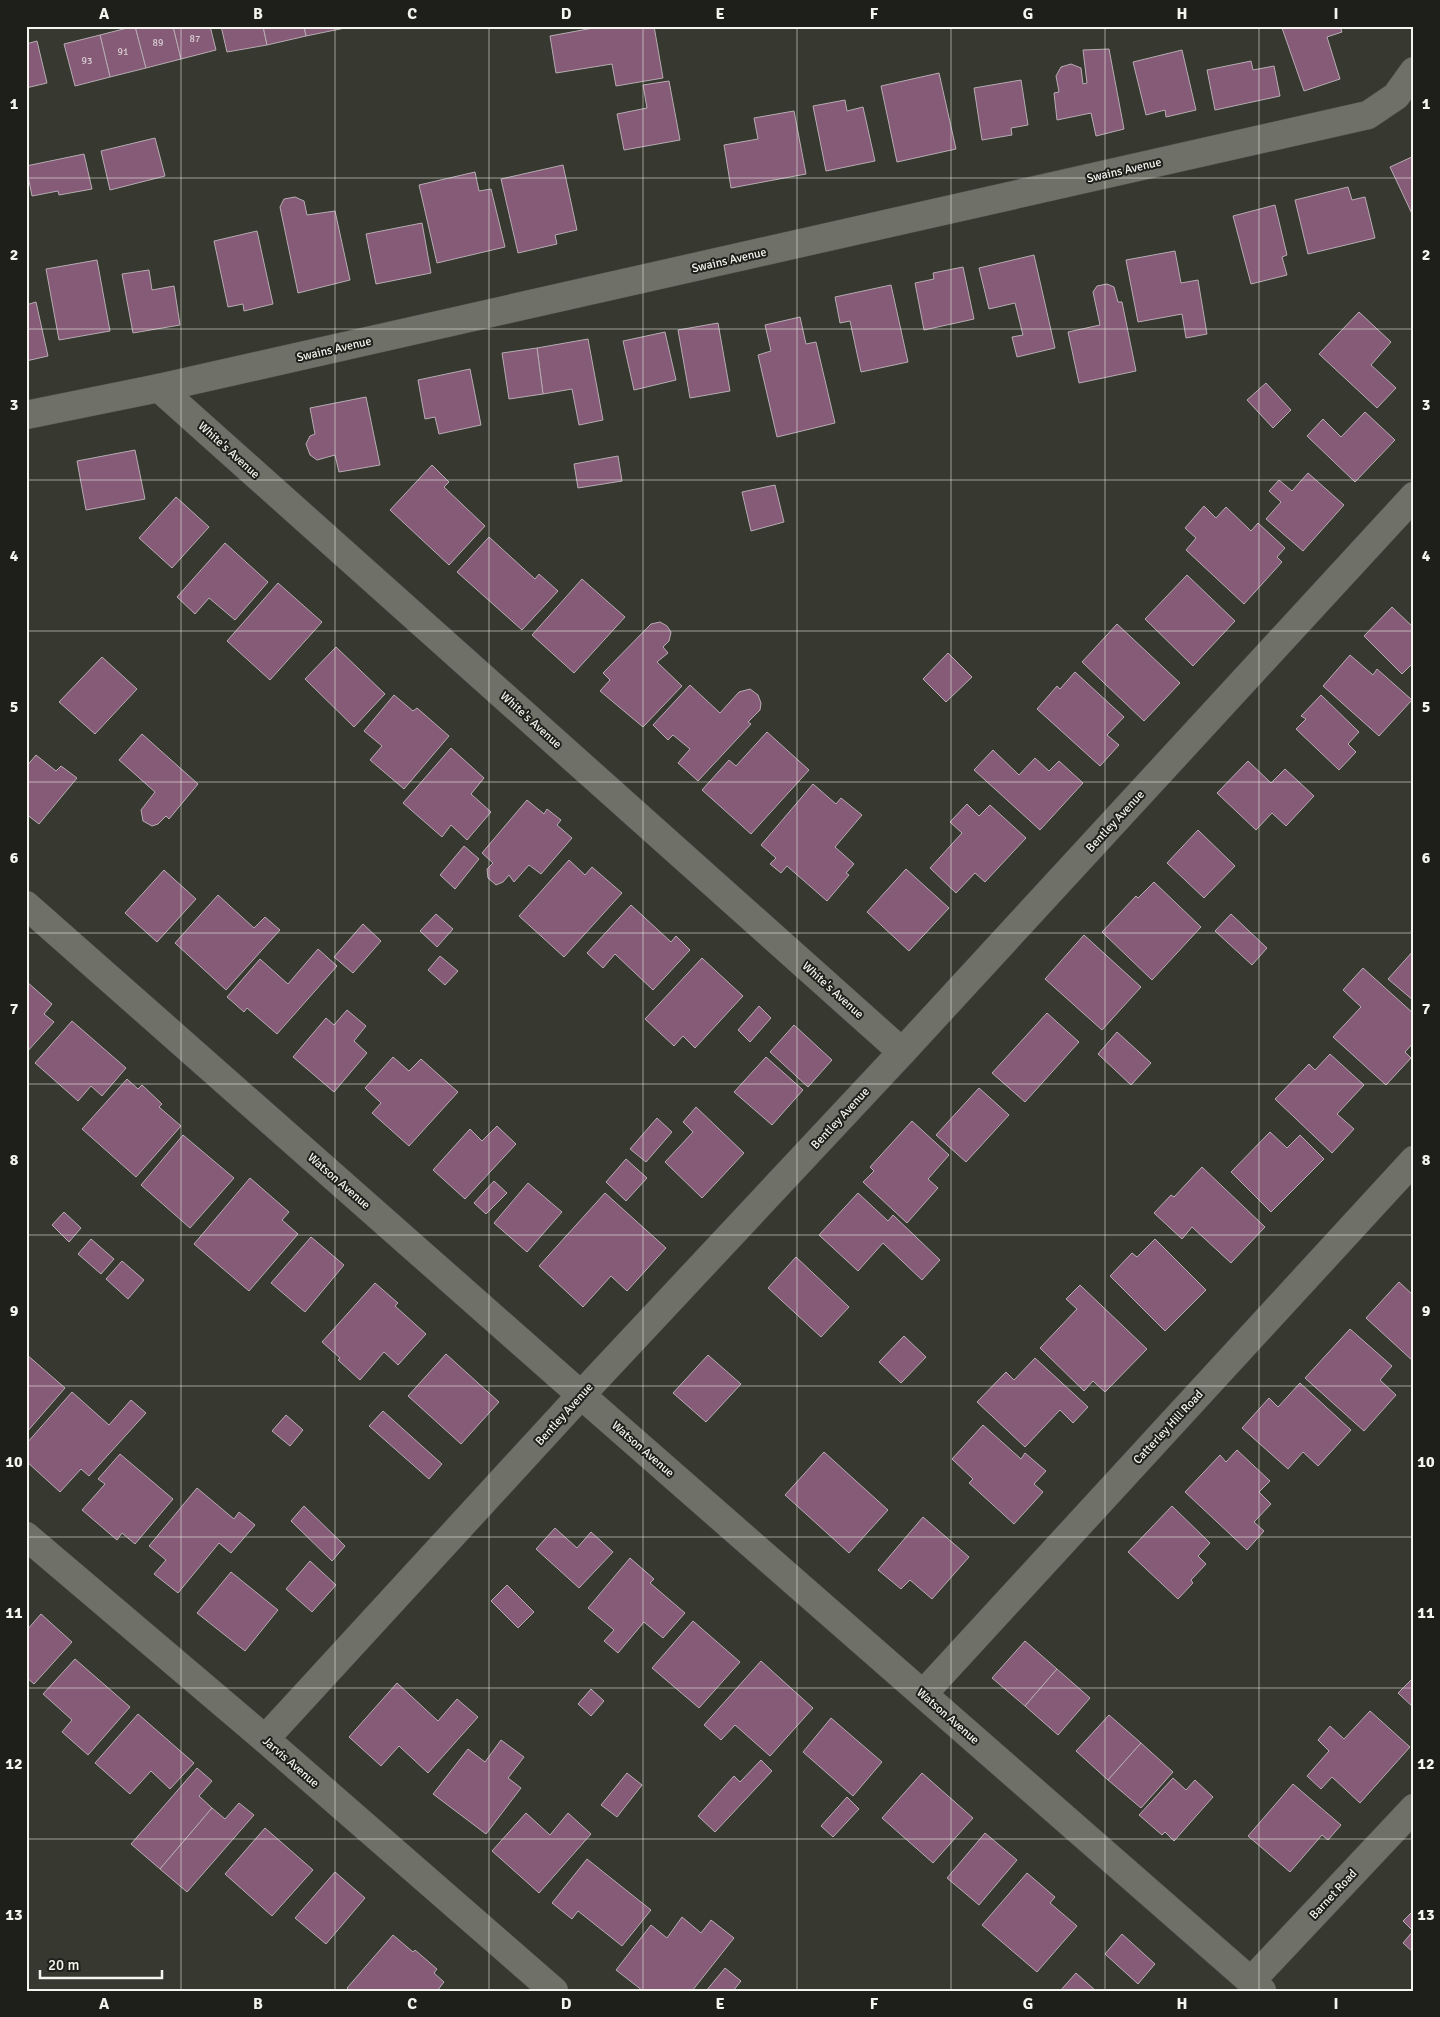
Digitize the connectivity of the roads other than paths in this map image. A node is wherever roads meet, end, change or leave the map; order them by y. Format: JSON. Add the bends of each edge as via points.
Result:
{"nodes":[{"id":1,"x":1414,"y":71,"type":"edge"},
{"id":2,"x":159,"y":388,"type":"junction"},
{"id":3,"x":26,"y":415,"type":"edge"},
{"id":4,"x":1414,"y":496,"type":"edge"},
{"id":5,"x":26,"y":905,"type":"edge"},
{"id":6,"x":902,"y":1052,"type":"junction"},
{"id":7,"x":1414,"y":1160,"type":"edge"},
{"id":8,"x":581,"y":1395,"type":"junction"},
{"id":9,"x":26,"y":1536,"type":"edge"},
{"id":10,"x":923,"y":1694,"type":"junction"},
{"id":11,"x":265,"y":1739,"type":"junction"},
{"id":12,"x":1414,"y":1808,"type":"edge"},
{"id":13,"x":1257,"y":1986,"type":"edge"},
{"id":14,"x":554,"y":1991,"type":"edge"}],
"edges":[{"from":1,"to":2,"type":"street","name":"Swains Avenue","via":[[1396,96],[1368,115]]},
{"from":2,"to":3,"type":"street","name":"Swains Avenue"},
{"from":2,"to":6,"type":"street","name":"White's Avenue"},
{"from":4,"to":6,"type":"street","name":"Bentley Avenue"},
{"from":5,"to":8,"type":"street","name":"Watson Avenue"},
{"from":6,"to":8,"type":"street","name":"Bentley Avenue"},
{"from":7,"to":10,"type":"street","name":"Catterley Hill Road"},
{"from":8,"to":10,"type":"street","name":"Watson Avenue"},
{"from":8,"to":11,"type":"street","name":"Bentley Avenue"},
{"from":9,"to":11,"type":"street","name":"Jarvis Avenue"},
{"from":10,"to":13,"type":"street","name":"Watson Avenue"},
{"from":11,"to":14,"type":"street","name":"Jarvis Avenue"},
{"from":12,"to":13,"type":"street","name":"Barnet Road"}]}
